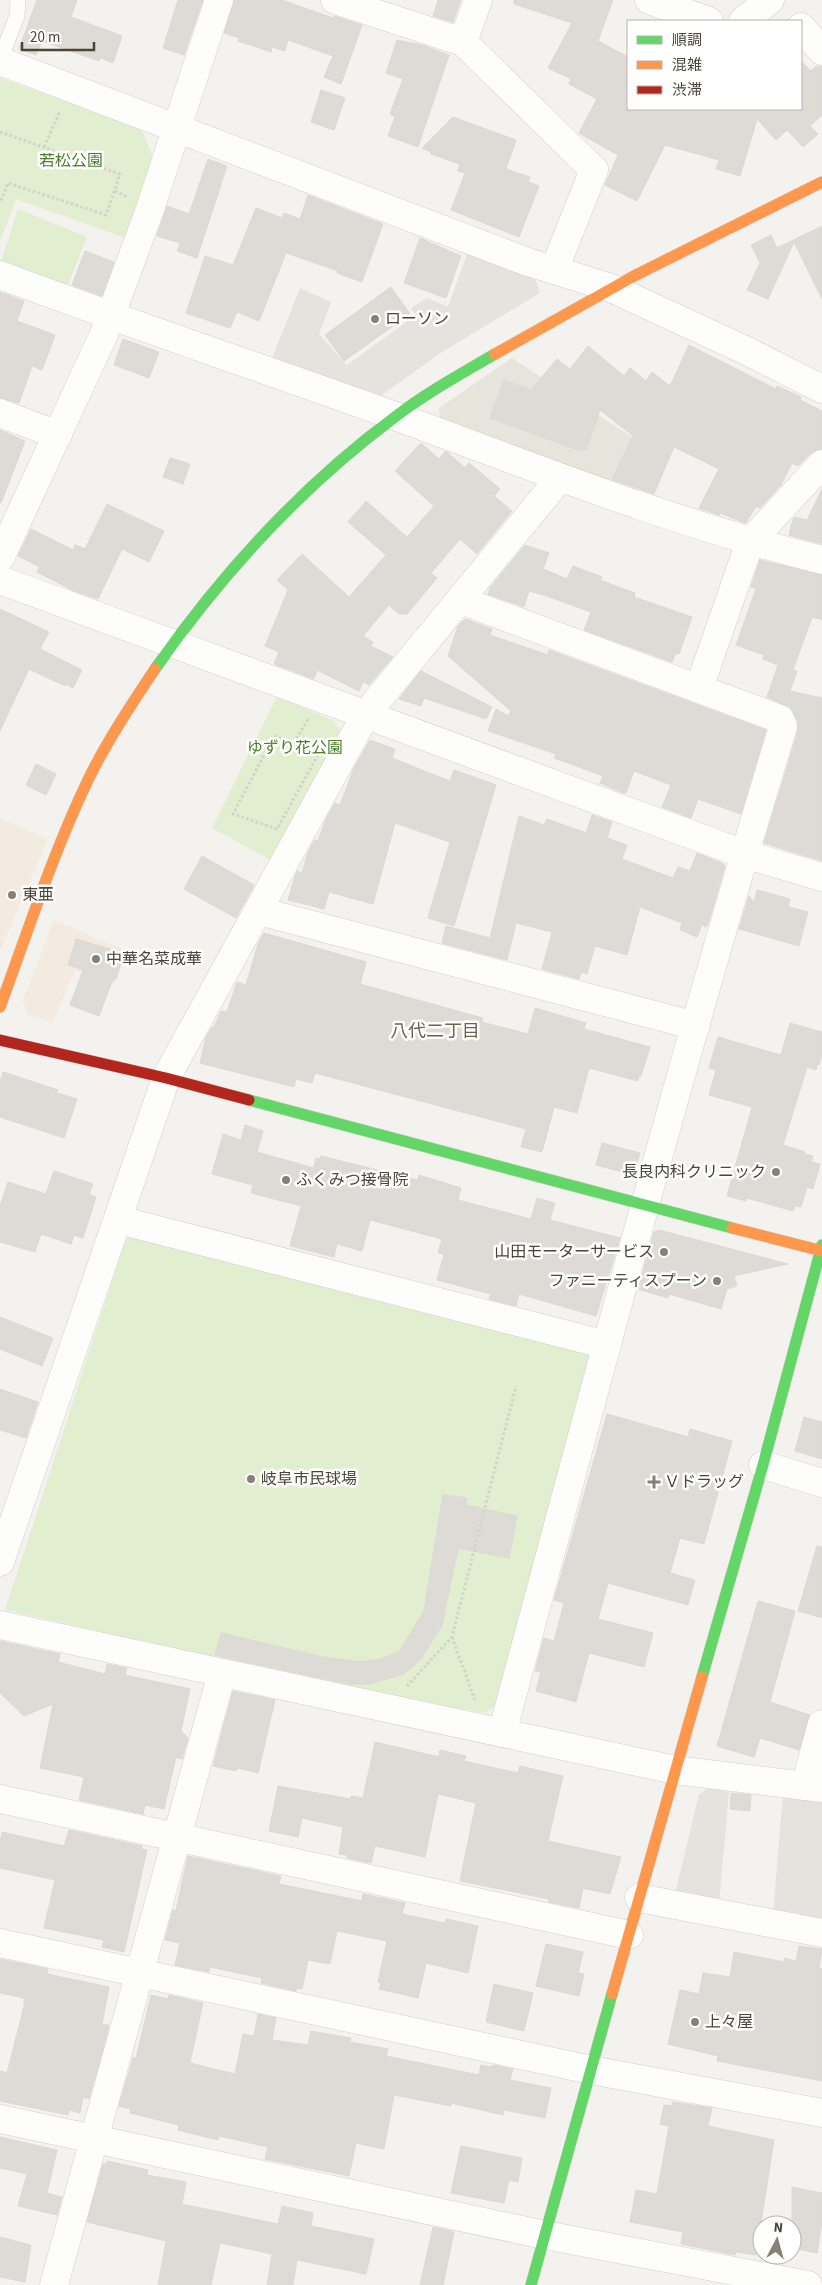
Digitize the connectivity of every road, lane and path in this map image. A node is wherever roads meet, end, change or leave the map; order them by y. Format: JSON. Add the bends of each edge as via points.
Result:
{"nodes":[{"id":1,"x":18,"y":0,"type":"edge"},
{"id":2,"x":220,"y":0,"type":"edge"},
{"id":3,"x":334,"y":0,"type":"edge"},
{"id":4,"x":478,"y":0,"type":"edge"},
{"id":5,"x":649,"y":0,"type":"edge"},
{"id":6,"x":770,"y":0,"type":"edge"},
{"id":7,"x":777,"y":0,"type":"edge"},
{"id":8,"x":706,"y":20,"type":"edge"},
{"id":9,"x":744,"y":20,"type":"edge"},
{"id":10,"x":795,"y":20,"type":"edge"},
{"id":11,"x":802,"y":28,"type":"edge"},
{"id":12,"x":463,"y":42,"type":"junction"},
{"id":13,"x":822,"y":51,"type":"edge"},
{"id":14,"x":0,"y":60,"type":"edge"},
{"id":15,"x":71,"y":88,"type":"junction"},
{"id":16,"x":178,"y":128,"type":"junction"},
{"id":17,"x":0,"y":132,"type":"edge"},
{"id":18,"x":44,"y":147,"type":"junction"},
{"id":19,"x":822,"y":182,"type":"edge"},
{"id":20,"x":0,"y":203,"type":"edge"},
{"id":21,"x":554,"y":270,"type":"junction"},
{"id":22,"x":0,"y":275,"type":"edge"},
{"id":23,"x":611,"y":288,"type":"junction"},
{"id":24,"x":110,"y":316,"type":"junction"},
{"id":25,"x":822,"y":389,"type":"edge"},
{"id":26,"x":0,"y":413,"type":"edge"},
{"id":27,"x":395,"y":416,"type":"junction"},
{"id":28,"x":58,"y":435,"type":"junction"},
{"id":29,"x":822,"y":464,"type":"edge"},
{"id":30,"x":560,"y":478,"type":"junction"},
{"id":31,"x":750,"y":542,"type":"junction"},
{"id":32,"x":0,"y":558,"type":"edge"},
{"id":33,"x":822,"y":560,"type":"edge"},
{"id":34,"x":0,"y":580,"type":"edge"},
{"id":35,"x":460,"y":600,"type":"junction"},
{"id":36,"x":175,"y":643,"type":"junction"},
{"id":37,"x":700,"y":688,"type":"junction"},
{"id":38,"x":366,"y":714,"type":"junction"},
{"id":39,"x":274,"y":736,"type":"joint"},
{"id":40,"x":744,"y":854,"type":"junction"},
{"id":41,"x":822,"y":877,"type":"edge"},
{"id":42,"x":259,"y":911,"type":"junction"},
{"id":43,"x":0,"y":1007,"type":"edge"},
{"id":44,"x":696,"y":1026,"type":"junction"},
{"id":45,"x":0,"y":1040,"type":"edge"},
{"id":46,"x":166,"y":1078,"type":"junction"},
{"id":47,"x":645,"y":1206,"type":"junction"},
{"id":48,"x":119,"y":1220,"type":"junction"},
{"id":49,"x":822,"y":1249,"type":"edge"},
{"id":50,"x":607,"y":1345,"type":"junction"},
{"id":51,"x":516,"y":1386,"type":"dead end"},
{"id":52,"x":763,"y":1465,"type":"junction"},
{"id":53,"x":822,"y":1482,"type":"edge"},
{"id":54,"x":0,"y":1562,"type":"edge"},
{"id":55,"x":0,"y":1625,"type":"edge"},
{"id":56,"x":452,"y":1638,"type":"junction"},
{"id":57,"x":222,"y":1673,"type":"junction"},
{"id":58,"x":386,"y":1708,"type":"junction"},
{"id":59,"x":822,"y":1724,"type":"edge"},
{"id":60,"x":494,"y":1731,"type":"junction"},
{"id":61,"x":674,"y":1770,"type":"junction"},
{"id":62,"x":813,"y":1787,"type":"edge"},
{"id":63,"x":0,"y":1799,"type":"edge"},
{"id":64,"x":177,"y":1837,"type":"junction"},
{"id":65,"x":639,"y":1898,"type":"junction"},
{"id":66,"x":822,"y":1933,"type":"edge"},
{"id":67,"x":629,"y":1935,"type":"junction"},
{"id":68,"x":0,"y":1943,"type":"edge"},
{"id":69,"x":140,"y":1972,"type":"junction"},
{"id":70,"x":591,"y":2070,"type":"junction"},
{"id":71,"x":822,"y":2113,"type":"edge"},
{"id":72,"x":0,"y":2119,"type":"edge"},
{"id":73,"x":94,"y":2139,"type":"junction"},
{"id":74,"x":545,"y":2236,"type":"junction"},
{"id":75,"x":54,"y":2285,"type":"edge"},
{"id":76,"x":531,"y":2285,"type":"edge"},
{"id":77,"x":806,"y":2285,"type":"edge"}],
"edges":[{"from":1,"to":14,"type":"lane","via":[[17,16]]},
{"from":2,"to":16,"type":"street"},
{"from":3,"to":12,"type":"street"},
{"from":4,"to":12,"type":"street"},
{"from":5,"to":8,"type":"street"},
{"from":6,"to":9,"type":"street"},
{"from":7,"to":10,"type":"street"},
{"from":11,"to":13,"type":"street"},
{"from":12,"to":21,"type":"street","via":[[594,170]]},
{"from":14,"to":15,"type":"street"},
{"from":15,"to":16,"type":"street"},
{"from":15,"to":18,"type":"path"},
{"from":16,"to":21,"type":"street"},
{"from":16,"to":24,"type":"street"},
{"from":17,"to":18,"type":"path"},
{"from":18,"to":20,"type":"path","via":[[120,174],[106,215],[8,183]]},
{"from":19,"to":23,"type":"street"},
{"from":21,"to":23,"type":"street"},
{"from":22,"to":24,"type":"street"},
{"from":23,"to":25,"type":"street"},
{"from":23,"to":27,"type":"street","via":[[503,347]]},
{"from":24,"to":27,"type":"street"},
{"from":24,"to":28,"type":"street"},
{"from":26,"to":28,"type":"street"},
{"from":27,"to":30,"type":"street"},
{"from":27,"to":36,"type":"street","via":[[326,475],[274,526],[223,580]]},
{"from":28,"to":32,"type":"street"},
{"from":29,"to":31,"type":"street"},
{"from":30,"to":31,"type":"street"},
{"from":30,"to":35,"type":"street"},
{"from":31,"to":33,"type":"street"},
{"from":31,"to":37,"type":"street"},
{"from":34,"to":36,"type":"street"},
{"from":35,"to":37,"type":"street"},
{"from":35,"to":38,"type":"street"},
{"from":36,"to":38,"type":"street"},
{"from":36,"to":43,"type":"street","via":[[106,748],[78,803]]},
{"from":37,"to":40,"type":"street","via":[[780,718],[783,727]]},
{"from":38,"to":40,"type":"street"},
{"from":38,"to":42,"type":"street"},
{"from":39,"to":39,"type":"path","via":[[319,753],[277,829],[233,814]]},
{"from":40,"to":41,"type":"street"},
{"from":40,"to":44,"type":"street"},
{"from":42,"to":44,"type":"street"},
{"from":42,"to":46,"type":"street"},
{"from":44,"to":47,"type":"street"},
{"from":45,"to":46,"type":"street"},
{"from":46,"to":47,"type":"street"},
{"from":46,"to":48,"type":"street"},
{"from":47,"to":49,"type":"street"},
{"from":47,"to":50,"type":"street"},
{"from":48,"to":50,"type":"street"},
{"from":48,"to":54,"type":"street"},
{"from":49,"to":52,"type":"street"},
{"from":50,"to":60,"type":"street"},
{"from":51,"to":56,"type":"path"},
{"from":52,"to":53,"type":"street"},
{"from":52,"to":61,"type":"street"},
{"from":55,"to":57,"type":"street"},
{"from":56,"to":58,"type":"path"},
{"from":56,"to":60,"type":"path"},
{"from":57,"to":58,"type":"street"},
{"from":57,"to":64,"type":"street"},
{"from":58,"to":60,"type":"street"},
{"from":59,"to":62,"type":"street"},
{"from":60,"to":61,"type":"street"},
{"from":61,"to":62,"type":"street"},
{"from":61,"to":65,"type":"street"},
{"from":63,"to":64,"type":"street"},
{"from":64,"to":67,"type":"street"},
{"from":64,"to":69,"type":"street"},
{"from":65,"to":66,"type":"street"},
{"from":65,"to":67,"type":"street"},
{"from":67,"to":70,"type":"street"},
{"from":68,"to":69,"type":"street"},
{"from":69,"to":70,"type":"street"},
{"from":69,"to":73,"type":"street"},
{"from":70,"to":71,"type":"street"},
{"from":70,"to":74,"type":"street"},
{"from":72,"to":73,"type":"street"},
{"from":73,"to":74,"type":"street"},
{"from":73,"to":75,"type":"street"},
{"from":74,"to":76,"type":"street"},
{"from":74,"to":77,"type":"street"}]}
